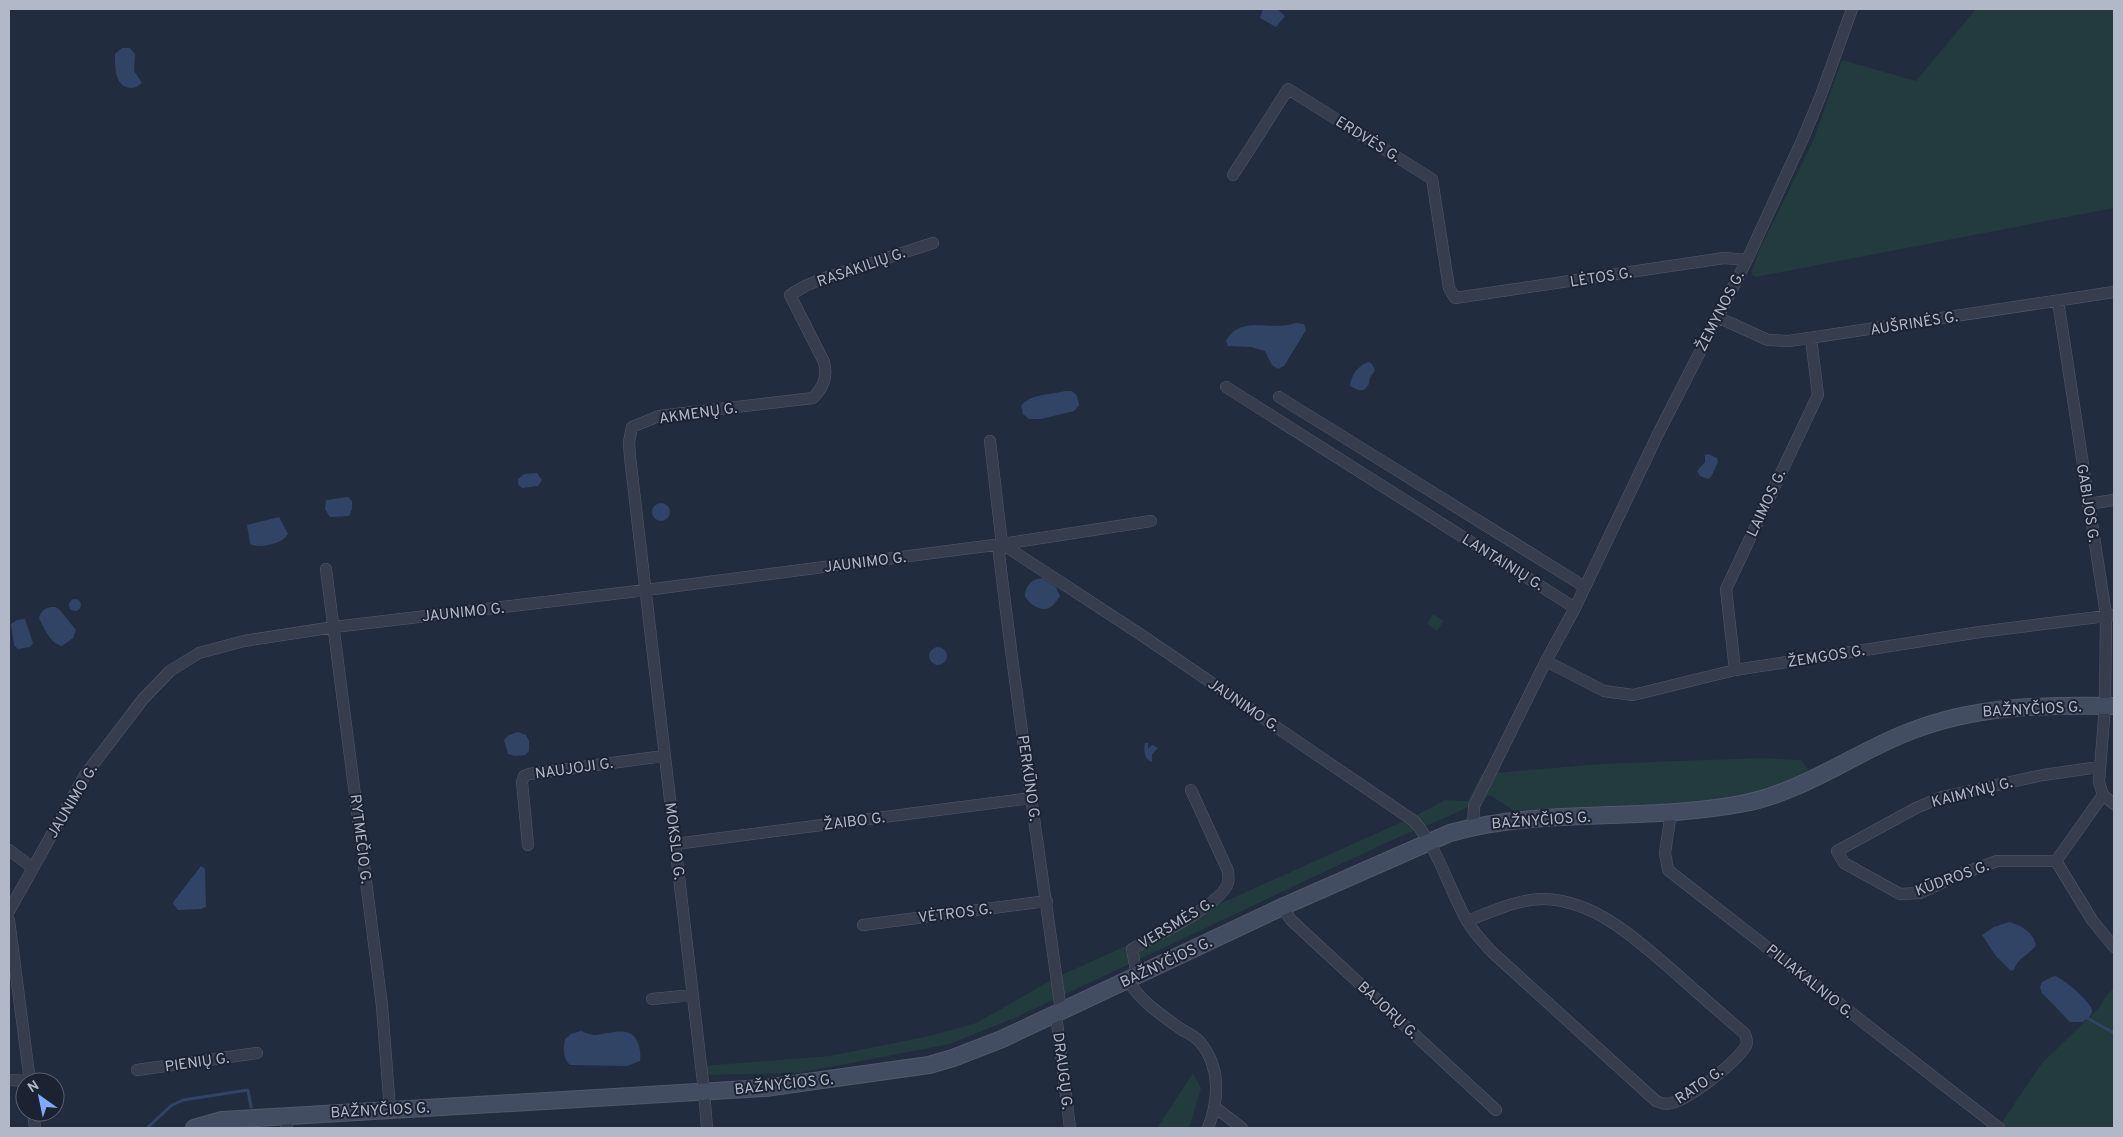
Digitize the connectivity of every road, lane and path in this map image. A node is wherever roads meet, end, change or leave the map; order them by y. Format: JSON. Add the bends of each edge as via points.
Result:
{"nodes":[{"id":1,"x":1852,"y":9,"type":"edge"},
{"id":2,"x":1233,"y":175,"type":"dead end"},
{"id":3,"x":933,"y":243,"type":"dead end"},
{"id":4,"x":1746,"y":260,"type":"junction"},
{"id":5,"x":2114,"y":292,"type":"edge"},
{"id":6,"x":790,"y":295,"type":"joint"},
{"id":7,"x":1455,"y":298,"type":"joint"},
{"id":8,"x":2058,"y":301,"type":"junction"},
{"id":9,"x":1717,"y":317,"type":"junction"},
{"id":10,"x":1811,"y":339,"type":"junction"},
{"id":11,"x":1226,"y":386,"type":"dead end"},
{"id":12,"x":1279,"y":397,"type":"dead end"},
{"id":13,"x":990,"y":441,"type":"dead end"},
{"id":14,"x":2114,"y":500,"type":"edge"},
{"id":15,"x":2088,"y":504,"type":"junction"},
{"id":16,"x":1151,"y":521,"type":"dead end"},
{"id":17,"x":1000,"y":544,"type":"junction"},
{"id":18,"x":326,"y":569,"type":"dead end"},
{"id":19,"x":1585,"y":587,"type":"junction"},
{"id":20,"x":646,"y":590,"type":"junction"},
{"id":21,"x":1575,"y":608,"type":"junction"},
{"id":22,"x":2110,"y":615,"type":"edge"},
{"id":23,"x":334,"y":627,"type":"junction"},
{"id":24,"x":1546,"y":661,"type":"junction"},
{"id":25,"x":1735,"y":670,"type":"junction"},
{"id":26,"x":2110,"y":706,"type":"edge"},
{"id":27,"x":664,"y":756,"type":"junction"},
{"id":28,"x":2099,"y":767,"type":"junction"},
{"id":29,"x":1191,"y":790,"type":"dead end"},
{"id":30,"x":2103,"y":795,"type":"junction"},
{"id":31,"x":1032,"y":798,"type":"junction"},
{"id":32,"x":2114,"y":804,"type":"edge"},
{"id":33,"x":1671,"y":812,"type":"junction"},
{"id":34,"x":1473,"y":826,"type":"junction"},
{"id":35,"x":1428,"y":841,"type":"junction"},
{"id":36,"x":675,"y":844,"type":"junction"},
{"id":37,"x":528,"y":845,"type":"dead end"},
{"id":38,"x":9,"y":850,"type":"edge"},
{"id":39,"x":2056,"y":861,"type":"junction"},
{"id":40,"x":33,"y":868,"type":"junction"},
{"id":41,"x":1868,"y":877,"type":"joint"},
{"id":42,"x":1047,"y":902,"type":"junction"},
{"id":43,"x":1282,"y":907,"type":"junction"},
{"id":44,"x":9,"y":911,"type":"edge"},
{"id":45,"x":9,"y":920,"type":"edge"},
{"id":46,"x":1467,"y":921,"type":"junction"},
{"id":47,"x":863,"y":925,"type":"dead end"},
{"id":48,"x":2114,"y":947,"type":"edge"},
{"id":49,"x":1133,"y":978,"type":"junction"},
{"id":50,"x":693,"y":994,"type":"junction"},
{"id":51,"x":652,"y":999,"type":"dead end"},
{"id":52,"x":1058,"y":1012,"type":"junction"},
{"id":53,"x":257,"y":1053,"type":"dead end"},
{"id":54,"x":137,"y":1070,"type":"dead end"},
{"id":55,"x":29,"y":1072,"type":"edge"},
{"id":56,"x":704,"y":1092,"type":"junction"},
{"id":57,"x":1216,"y":1108,"type":"junction"},
{"id":58,"x":390,"y":1110,"type":"junction"},
{"id":59,"x":1496,"y":1110,"type":"dead end"},
{"id":60,"x":286,"y":1122,"type":"edge"},
{"id":61,"x":194,"y":1128,"type":"edge"},
{"id":62,"x":707,"y":1128,"type":"edge"},
{"id":63,"x":1070,"y":1128,"type":"edge"},
{"id":64,"x":1208,"y":1128,"type":"edge"},
{"id":65,"x":1242,"y":1128,"type":"edge"},
{"id":66,"x":1999,"y":1128,"type":"edge"}],
"edges":[{"from":1,"to":4,"type":"street","name":"ŽEMYNOS G.","via":[[1804,136]]},
{"from":2,"to":7,"type":"street","name":"ERDVĖS G.","via":[[1288,89],[1432,179],[1449,288]]},
{"from":3,"to":6,"type":"street","name":"RASAKILIŲ G.","via":[[822,279]]},
{"from":4,"to":7,"type":"street","name":"LĖTOS G.","via":[[1724,258]]},
{"from":4,"to":9,"type":"street","name":"ŽEMYNOS G."},
{"from":5,"to":8,"type":"street","name":"AUŠRINĖS G."},
{"from":6,"to":20,"type":"street","name":"AKMENŲ G.","via":[[826,370],[825,381],[812,398],[659,416],[632,427],[630,457]]},
{"from":8,"to":10,"type":"street","name":"AUŠRINĖS G."},
{"from":8,"to":15,"type":"street","name":"GABIJOS G."},
{"from":9,"to":10,"type":"street","name":"AUŠRINĖS G.","via":[[1768,340]]},
{"from":9,"to":19,"type":"street","name":"ŽEMYNOS G."},
{"from":10,"to":25,"type":"street","name":"LAIMOS G.","via":[[1818,396],[1726,589]]},
{"from":11,"to":21,"type":"street","name":"LANTAINIŲ G."},
{"from":12,"to":19,"type":"street"},
{"from":13,"to":17,"type":"street","name":"PERKŪNO G."},
{"from":14,"to":15,"type":"street"},
{"from":15,"to":22,"type":"street","name":"GABIJOS G."},
{"from":16,"to":17,"type":"street","name":"JAUNIMO G."},
{"from":17,"to":20,"type":"street","name":"JAUNIMO G."},
{"from":17,"to":31,"type":"street","name":"PERKŪNO G.","via":[[1013,671]]},
{"from":17,"to":35,"type":"street","name":"JAUNIMO G.","via":[[1140,634],[1404,813]]},
{"from":18,"to":23,"type":"street","name":"RYTMEČIO G."},
{"from":19,"to":21,"type":"street","name":"ŽEMYNOS G."},
{"from":20,"to":23,"type":"street","name":"JAUNIMO G."},
{"from":20,"to":27,"type":"street","name":"MOKSLO G."},
{"from":21,"to":24,"type":"street"},
{"from":22,"to":25,"type":"street","name":"ŽEMGOS G."},
{"from":22,"to":26,"type":"street","name":"GABIJOS G."},
{"from":23,"to":40,"type":"street","name":"JAUNIMO G.","via":[[244,641],[199,653],[170,672],[143,699],[86,775]]},
{"from":23,"to":58,"type":"street","name":"RYTMEČIO G.","via":[[382,1006]]},
{"from":24,"to":25,"type":"street","name":"ŽEMGOS G.","via":[[1604,691],[1632,695]]},
{"from":24,"to":34,"type":"street","via":[[1474,806]]},
{"from":26,"to":28,"type":"street","name":"GABIJOS G."},
{"from":26,"to":33,"type":"main road","name":"BAŽNYČIOS G.","via":[[2017,708],[1981,711],[1941,720],[1905,733],[1776,794],[1741,804]]},
{"from":27,"to":36,"type":"street","name":"MOKSLO G."},
{"from":27,"to":37,"type":"street","name":"NAUJOJI G.","via":[[524,776]]},
{"from":28,"to":30,"type":"street","name":"GABIJOS G.","via":[[2098,782]]},
{"from":28,"to":41,"type":"street","name":"KAIMYNŲ G.","via":[[1942,797],[1916,808],[1837,851],[1844,863]]},
{"from":29,"to":49,"type":"street","name":"VERSMĖS G.","via":[[1228,871],[1228,883],[1209,905],[1132,949]]},
{"from":30,"to":32,"type":"street"},
{"from":30,"to":39,"type":"street"},
{"from":31,"to":36,"type":"street","name":"ŽAIBO G."},
{"from":31,"to":42,"type":"street","name":"PERKŪNO G."},
{"from":33,"to":34,"type":"main road","name":"BAŽNYČIOS G."},
{"from":33,"to":66,"type":"street","name":"PILIAKALNIO G.","via":[[1665,853],[1668,870]]},
{"from":34,"to":35,"type":"main road","name":"BAŽNYČIOS G."},
{"from":35,"to":43,"type":"main road","name":"BAŽNYČIOS G."},
{"from":35,"to":46,"type":"street","name":"RATO G."},
{"from":36,"to":50,"type":"street","name":"MOKSLO G."},
{"from":38,"to":40,"type":"street"},
{"from":39,"to":41,"type":"street","name":"KŪDROS G.","via":[[1997,861],[1920,893],[1910,894],[1900,894]]},
{"from":39,"to":48,"type":"street","via":[[2092,920]]},
{"from":40,"to":44,"type":"street","name":"JAUNIMO G."},
{"from":42,"to":47,"type":"street","name":"VĖTROS G."},
{"from":42,"to":52,"type":"street","name":"PERKŪNO G."},
{"from":43,"to":49,"type":"main road","name":"BAŽNYČIOS G."},
{"from":43,"to":59,"type":"street","name":"BAJORŲ G.","via":[[1291,920]]},
{"from":45,"to":55,"type":"street"},
{"from":46,"to":46,"type":"street","name":"RATO G.","via":[[1505,906],[1542,899],[1574,905],[1632,935],[1745,1034],[1745,1048],[1716,1076],[1680,1100],[1671,1104],[1656,1101],[1492,952]]},
{"from":49,"to":52,"type":"main road","name":"BAŽNYČIOS G."},
{"from":49,"to":57,"type":"street","via":[[1136,995],[1200,1041],[1216,1071]]},
{"from":50,"to":51,"type":"street"},
{"from":50,"to":56,"type":"street","name":"MOKSLO G."},
{"from":52,"to":56,"type":"main road","name":"BAŽNYČIOS G.","via":[[977,1050],[929,1065],[774,1087]]},
{"from":52,"to":63,"type":"street","name":"DRAUGŲ G."},
{"from":53,"to":54,"type":"street","name":"PIENIŲ G."},
{"from":56,"to":58,"type":"main road","name":"BAŽNYČIOS G."},
{"from":56,"to":62,"type":"street","name":"MOKSLO G."},
{"from":57,"to":64,"type":"street"},
{"from":57,"to":65,"type":"street"},
{"from":58,"to":60,"type":"main road","name":"BAŽNYČIOS G."},
{"from":60,"to":61,"type":"main road","name":"BAŽNYČIOS G.","via":[[222,1120]]}]}
